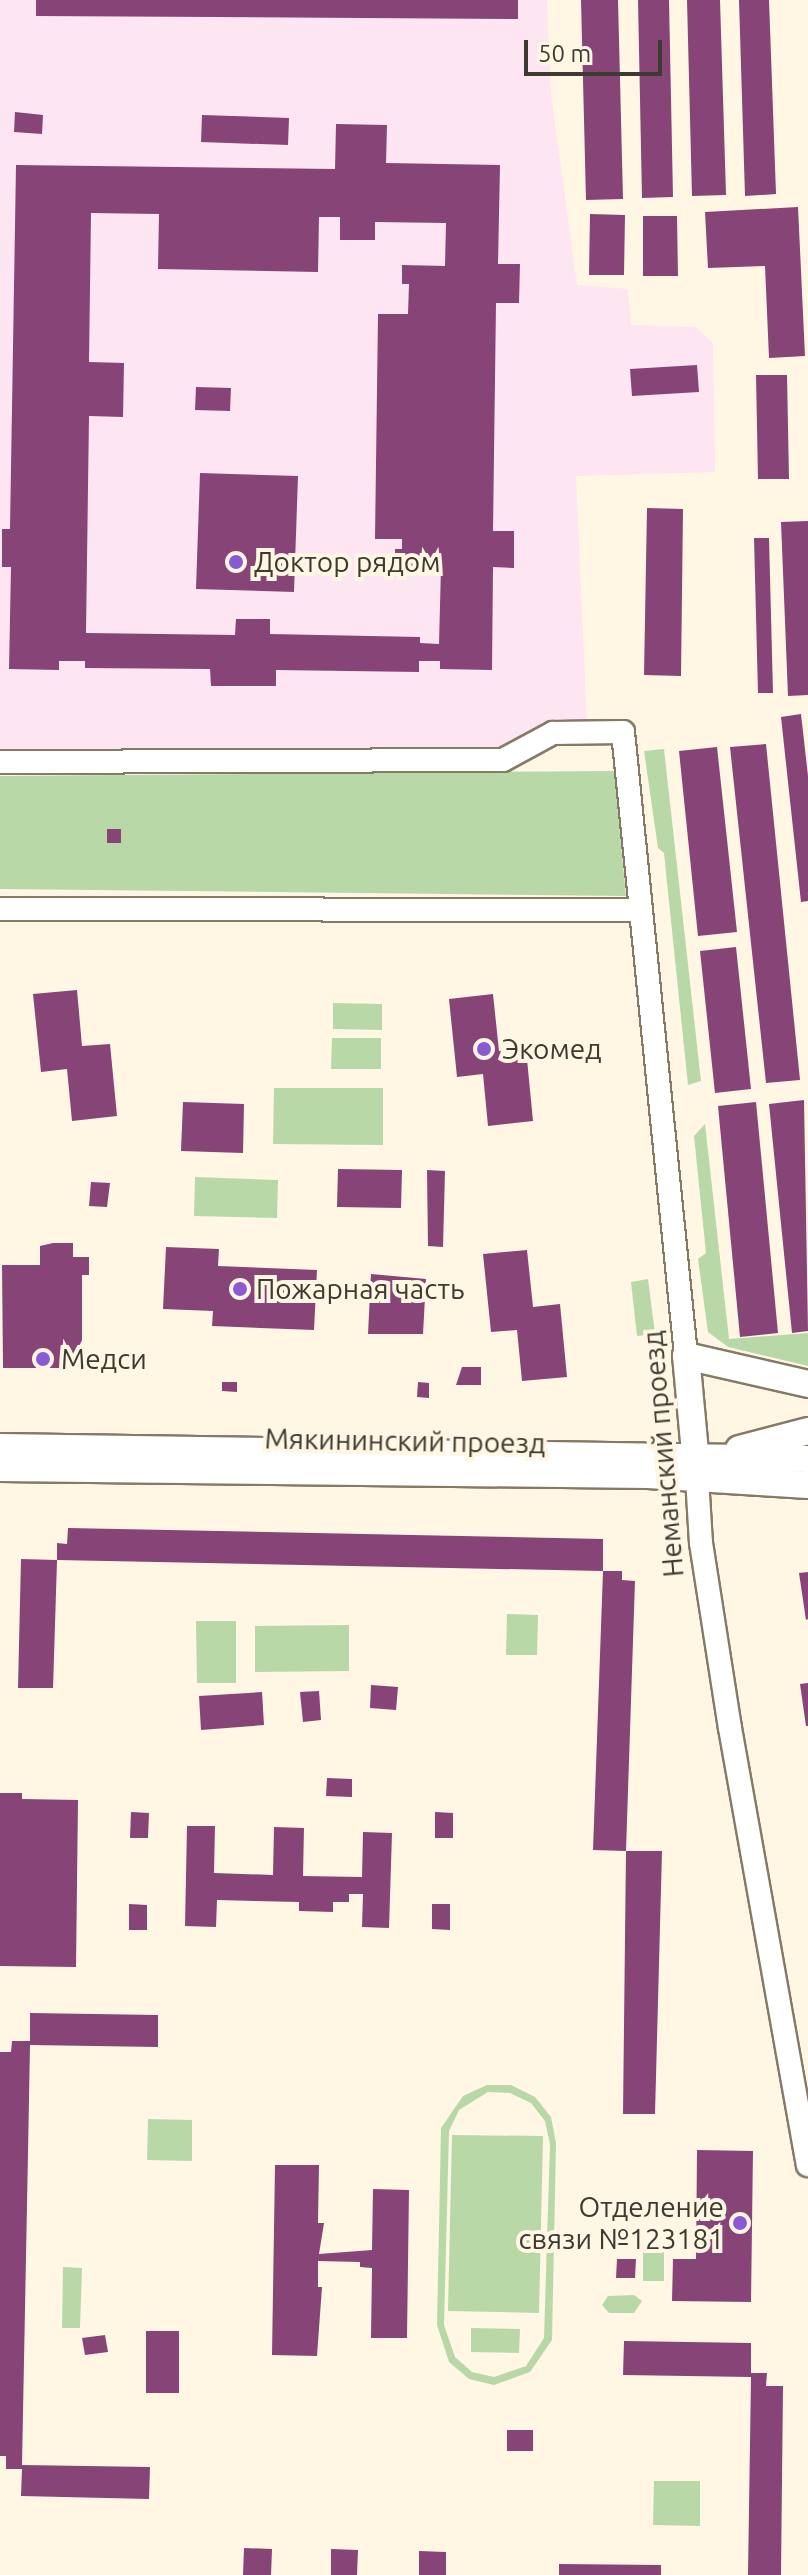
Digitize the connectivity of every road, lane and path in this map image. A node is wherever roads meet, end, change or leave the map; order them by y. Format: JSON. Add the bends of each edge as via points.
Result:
{"nodes":[{"id":1,"x":0,"y":762,"type":"edge"},
{"id":2,"x":0,"y":909,"type":"edge"},
{"id":3,"x":641,"y":910,"type":"junction"},
{"id":4,"x":686,"y":1356,"type":"junction"},
{"id":5,"x":808,"y":1384,"type":"edge"},
{"id":6,"x":808,"y":1431,"type":"edge"},
{"id":7,"x":0,"y":1447,"type":"edge"},
{"id":8,"x":808,"y":1459,"type":"edge"},
{"id":9,"x":696,"y":1467,"type":"junction"},
{"id":10,"x":0,"y":1468,"type":"edge"},
{"id":11,"x":726,"y":1483,"type":"junction"},
{"id":12,"x":808,"y":1485,"type":"edge"},
{"id":13,"x":808,"y":1504,"type":"edge"},
{"id":14,"x":808,"y":2165,"type":"edge"}],
"edges":[{"from":1,"to":3,"type":"street","name":"Неманский проезд","via":[[503,760],[553,733],[623,732]]},
{"from":2,"to":3,"type":"street"},
{"from":3,"to":4,"type":"street","name":"Неманский проезд"},
{"from":4,"to":5,"type":"main road"},
{"from":4,"to":9,"type":"main road","name":"Неманский проезд"},
{"from":6,"to":9,"type":"main road"},
{"from":7,"to":9,"type":"main road","name":"Мякининский проезд"},
{"from":8,"to":9,"type":"main road","name":"Мякининский проезд"},
{"from":9,"to":10,"type":"main road","name":"Мякининский проезд"},
{"from":9,"to":11,"type":"main road","name":"Мякининский проезд"},
{"from":9,"to":14,"type":"street","name":"Неманский проезд","via":[[701,1543],[725,1698]]},
{"from":11,"to":12,"type":"main road","name":"Мякининский проезд"},
{"from":11,"to":13,"type":"main road"}]}
